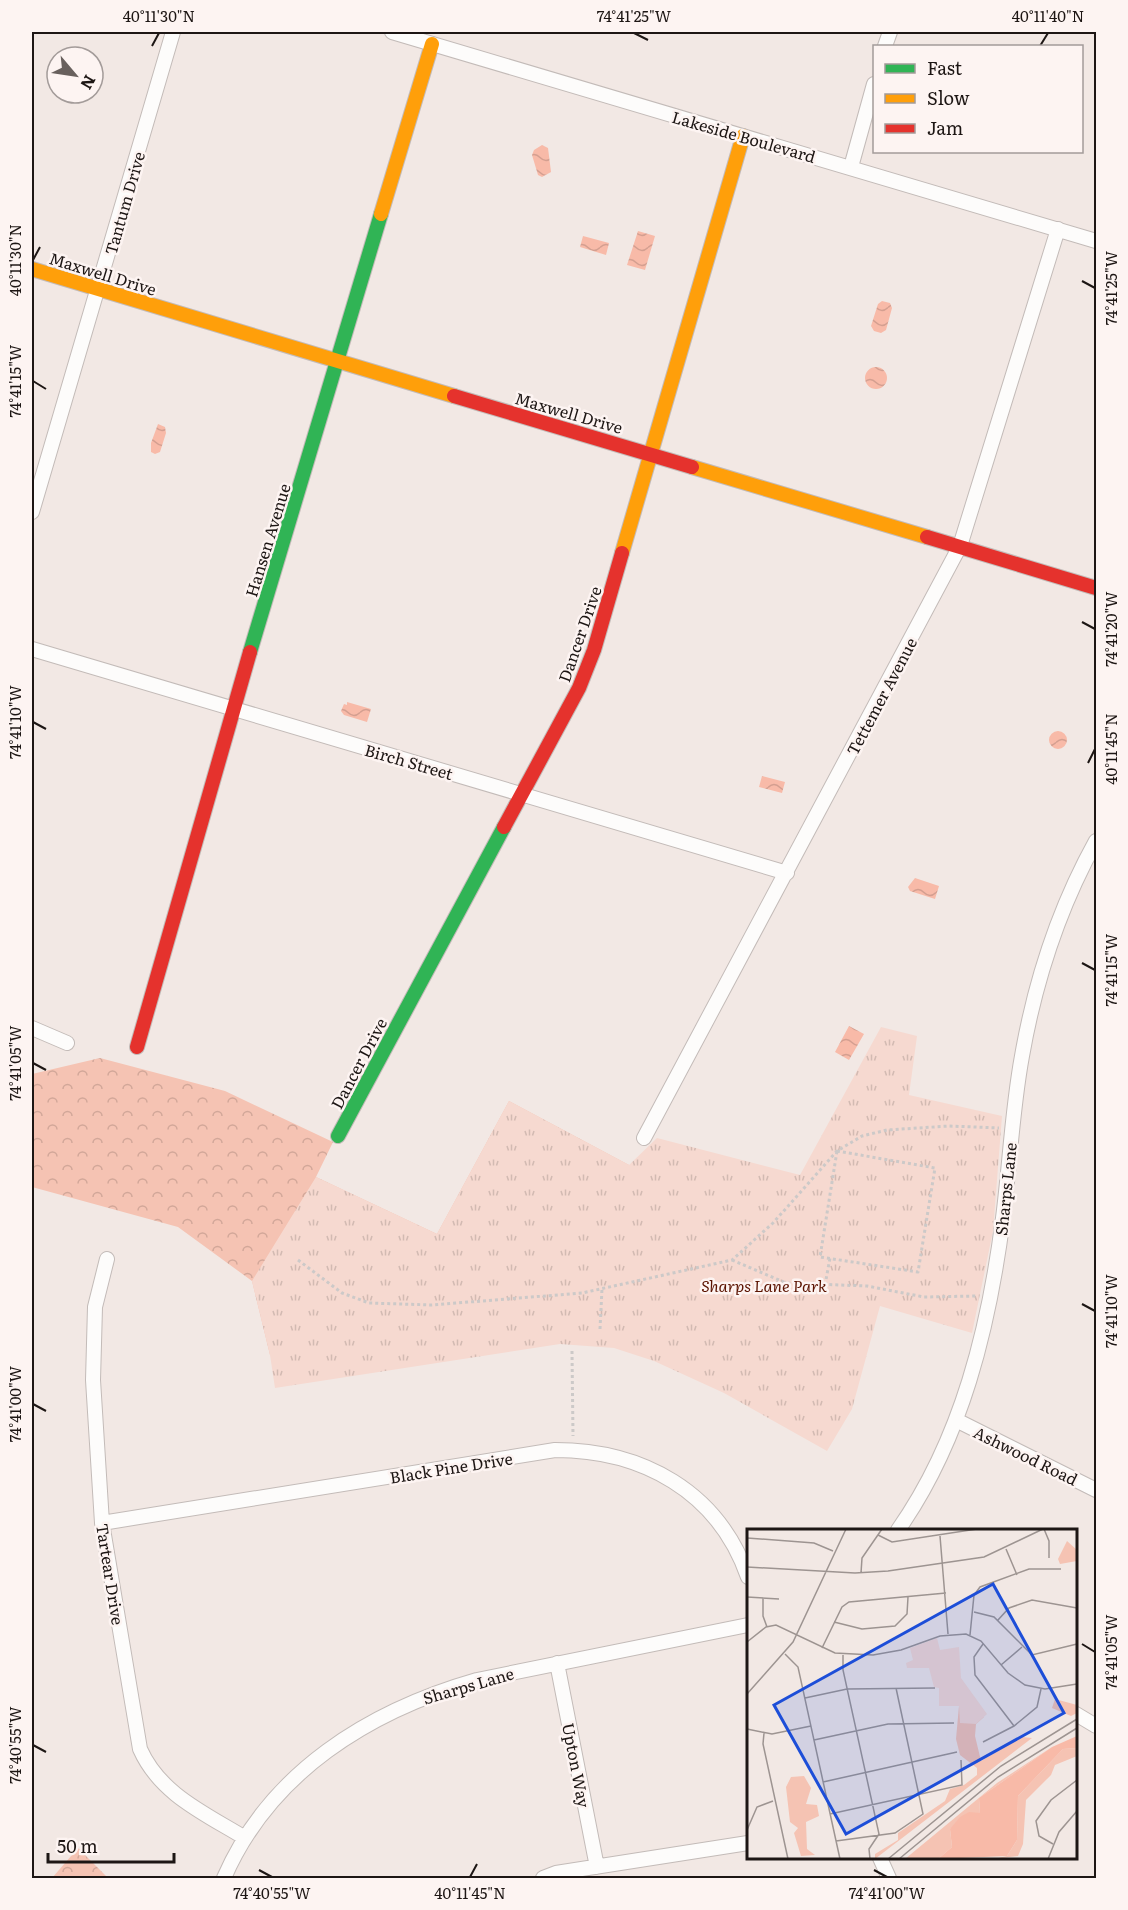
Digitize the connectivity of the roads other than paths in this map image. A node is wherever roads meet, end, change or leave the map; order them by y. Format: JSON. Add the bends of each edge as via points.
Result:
{"nodes":[{"id":1,"x":173,"y":32,"type":"edge"},
{"id":2,"x":392,"y":32,"type":"edge"},
{"id":3,"x":432,"y":44,"type":"junction"},
{"id":4,"x":873,"y":88,"type":"edge"},
{"id":5,"x":743,"y":136,"type":"junction"},
{"id":6,"x":851,"y":166,"type":"junction"},
{"id":7,"x":1058,"y":229,"type":"junction"},
{"id":8,"x":1096,"y":241,"type":"edge"},
{"id":9,"x":32,"y":269,"type":"edge"},
{"id":10,"x":99,"y":289,"type":"junction"},
{"id":11,"x":337,"y":361,"type":"junction"},
{"id":12,"x":651,"y":454,"type":"junction"},
{"id":13,"x":32,"y":512,"type":"edge"},
{"id":14,"x":960,"y":546,"type":"junction"},
{"id":15,"x":1096,"y":588,"type":"edge"},
{"id":16,"x":32,"y":649,"type":"edge"},
{"id":17,"x":233,"y":710,"type":"junction"},
{"id":18,"x":521,"y":794,"type":"junction"},
{"id":19,"x":1096,"y":841,"type":"edge"},
{"id":20,"x":787,"y":873,"type":"junction"},
{"id":21,"x":32,"y":1028,"type":"edge"},
{"id":22,"x":67,"y":1043,"type":"dead end"},
{"id":23,"x":137,"y":1047,"type":"dead end"},
{"id":24,"x":338,"y":1136,"type":"dead end"},
{"id":25,"x":644,"y":1138,"type":"dead end"},
{"id":26,"x":107,"y":1260,"type":"dead end"},
{"id":27,"x":956,"y":1420,"type":"junction"},
{"id":28,"x":1096,"y":1490,"type":"edge"},
{"id":29,"x":102,"y":1523,"type":"junction"},
{"id":30,"x":899,"y":1529,"type":"edge"},
{"id":31,"x":747,"y":1575,"type":"edge"},
{"id":32,"x":747,"y":1625,"type":"edge"},
{"id":33,"x":557,"y":1663,"type":"junction"},
{"id":34,"x":1077,"y":1715,"type":"edge"},
{"id":35,"x":1096,"y":1725,"type":"edge"},
{"id":36,"x":244,"y":1838,"type":"junction"},
{"id":37,"x":747,"y":1844,"type":"edge"},
{"id":38,"x":881,"y":1859,"type":"edge"},
{"id":39,"x":597,"y":1867,"type":"junction"},
{"id":40,"x":224,"y":1878,"type":"edge"},
{"id":41,"x":543,"y":1878,"type":"edge"},
{"id":42,"x":889,"y":1878,"type":"edge"}],
"edges":[{"from":1,"to":10,"type":"street","name":"Tantum Drive"},
{"from":2,"to":3,"type":"street","name":"Lakeside Boulevard"},
{"from":3,"to":5,"type":"street","name":"Lakeside Boulevard"},
{"from":3,"to":11,"type":"street","name":"Hansen Avenue"},
{"from":4,"to":6,"type":"street"},
{"from":5,"to":6,"type":"street","name":"Lakeside Boulevard"},
{"from":5,"to":12,"type":"street","name":"Dancer Drive"},
{"from":6,"to":7,"type":"street","name":"Lakeside Boulevard"},
{"from":7,"to":8,"type":"street","name":"Lakeside Boulevard"},
{"from":7,"to":14,"type":"street","name":"Tettemer Avenue"},
{"from":9,"to":10,"type":"street","name":"Maxwell Drive"},
{"from":10,"to":11,"type":"street","name":"Maxwell Drive"},
{"from":10,"to":13,"type":"street","name":"Tantum Drive"},
{"from":11,"to":12,"type":"street","name":"Maxwell Drive"},
{"from":11,"to":17,"type":"street","name":"Hansen Avenue"},
{"from":12,"to":14,"type":"street","name":"Maxwell Drive"},
{"from":12,"to":18,"type":"street","name":"Dancer Drive","via":[[594,650],[579,688]]},
{"from":14,"to":15,"type":"street","name":"Maxwell Drive"},
{"from":14,"to":20,"type":"street","name":"Tettemer Avenue"},
{"from":16,"to":17,"type":"street","name":"Birch Street"},
{"from":17,"to":18,"type":"street","name":"Birch Street"},
{"from":17,"to":23,"type":"street","name":"Hansen Avenue"},
{"from":18,"to":20,"type":"street","name":"Birch Street"},
{"from":18,"to":24,"type":"street","name":"Dancer Drive"},
{"from":19,"to":27,"type":"street","name":"Sharps Lane","via":[[1071,896],[1035,1000],[1022,1053],[990,1297],[976,1362]]},
{"from":20,"to":25,"type":"street","name":"Tettemer Avenue"},
{"from":21,"to":22,"type":"street"},
{"from":26,"to":29,"type":"street","name":"Tartear Drive","via":[[95,1307],[93,1370]]},
{"from":27,"to":28,"type":"street","name":"Ashwood Road"},
{"from":27,"to":30,"type":"street","name":"Sharps Lane"},
{"from":29,"to":31,"type":"street","name":"Black Pine Drive","via":[[572,1450],[640,1464],[687,1490],[728,1534]]},
{"from":29,"to":36,"type":"street","name":"Tartear Drive","via":[[140,1749],[148,1766],[175,1795]]},
{"from":32,"to":33,"type":"street","name":"Sharps Lane"},
{"from":33,"to":36,"type":"street","name":"Sharps Lane","via":[[434,1692],[361,1727],[301,1771]]},
{"from":33,"to":39,"type":"street","name":"Upton Way"},
{"from":34,"to":35,"type":"street"},
{"from":36,"to":40,"type":"street","name":"Sharps Lane"},
{"from":37,"to":39,"type":"street"},
{"from":38,"to":42,"type":"street"},
{"from":39,"to":41,"type":"street"}]}
